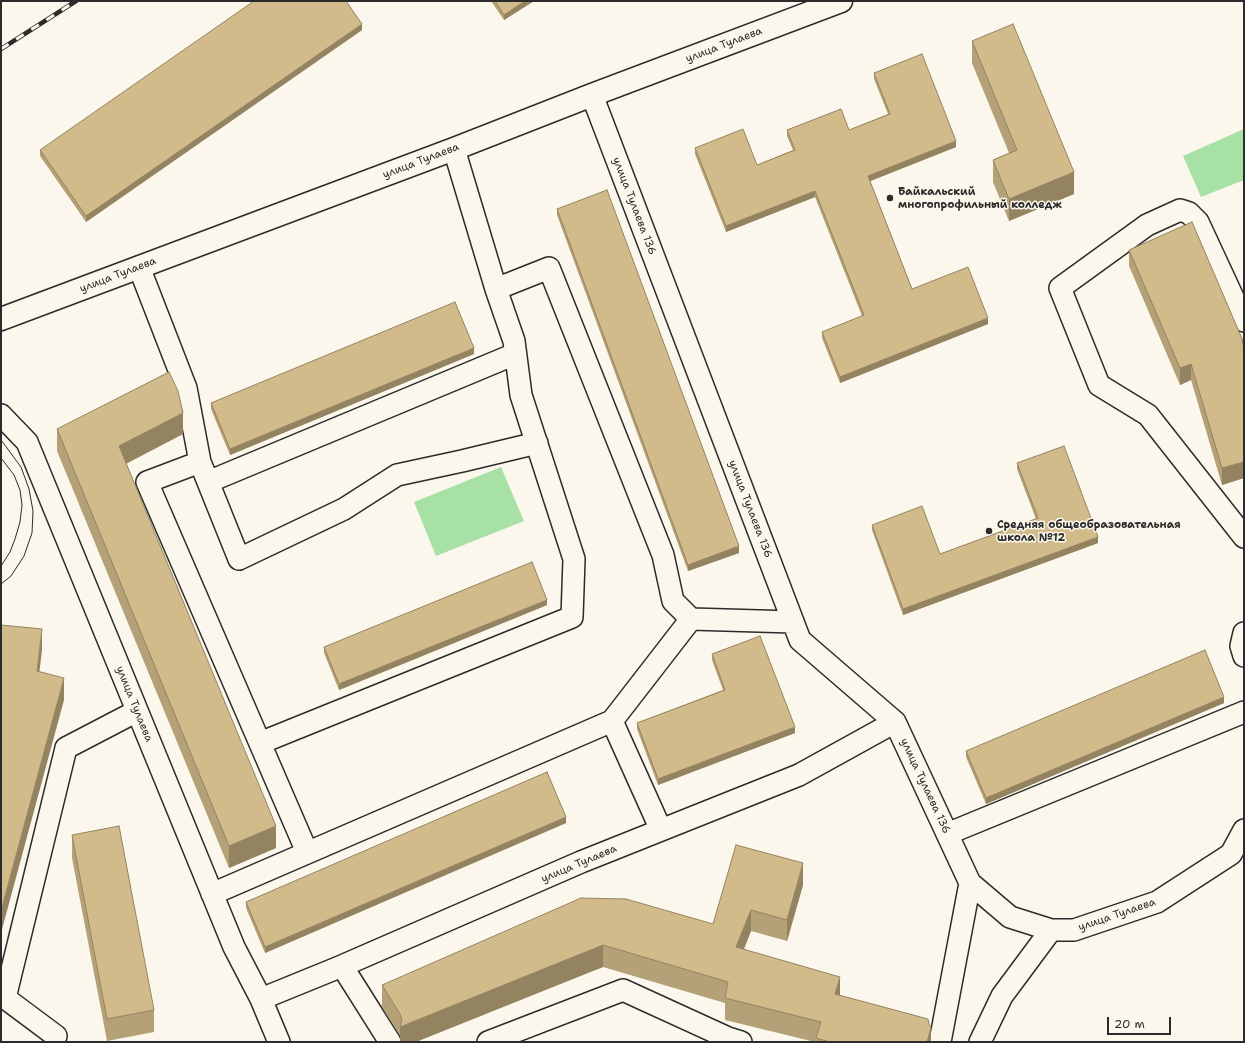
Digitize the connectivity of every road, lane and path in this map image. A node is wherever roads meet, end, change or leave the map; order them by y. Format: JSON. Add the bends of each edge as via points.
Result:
{"nodes":[{"id":1,"x":841,"y":1,"type":"edge"},
{"id":2,"x":592,"y":95,"type":"junction"},
{"id":3,"x":454,"y":149,"type":"junction"},
{"id":4,"x":139,"y":267,"type":"junction"},
{"id":5,"x":496,"y":289,"type":"junction"},
{"id":6,"x":1,"y":319,"type":"edge"},
{"id":7,"x":1244,"y":321,"type":"edge"},
{"id":8,"x":515,"y":354,"type":"junction"},
{"id":9,"x":1,"y":415,"type":"edge"},
{"id":10,"x":537,"y":443,"type":"junction"},
{"id":11,"x":200,"y":462,"type":"junction"},
{"id":12,"x":208,"y":482,"type":"junction"},
{"id":13,"x":1244,"y":537,"type":"edge"},
{"id":14,"x":691,"y":619,"type":"junction"},
{"id":15,"x":793,"y":622,"type":"junction"},
{"id":16,"x":1244,"y":633,"type":"edge"},
{"id":17,"x":1244,"y":656,"type":"edge"},
{"id":18,"x":137,"y":711,"type":"junction"},
{"id":19,"x":1244,"y":712,"type":"edge"},
{"id":20,"x":612,"y":721,"type":"junction"},
{"id":21,"x":895,"y":722,"type":"junction"},
{"id":22,"x":260,"y":743,"type":"junction"},
{"id":23,"x":661,"y":830,"type":"junction"},
{"id":24,"x":1244,"y":830,"type":"edge"},
{"id":25,"x":947,"y":834,"type":"junction"},
{"id":26,"x":307,"y":852,"type":"junction"},
{"id":27,"x":970,"y":883,"type":"junction"},
{"id":28,"x":212,"y":894,"type":"junction"},
{"id":29,"x":1051,"y":930,"type":"junction"},
{"id":30,"x":342,"y":966,"type":"junction"},
{"id":31,"x":3,"y":997,"type":"edge"},
{"id":32,"x":261,"y":999,"type":"junction"},
{"id":33,"x":56,"y":1036,"type":"dead end"},
{"id":34,"x":279,"y":1042,"type":"edge"},
{"id":35,"x":390,"y":1042,"type":"edge"},
{"id":36,"x":488,"y":1042,"type":"edge"},
{"id":37,"x":740,"y":1042,"type":"edge"},
{"id":38,"x":940,"y":1042,"type":"edge"},
{"id":39,"x":980,"y":1042,"type":"edge"}],
"edges":[{"from":1,"to":2,"type":"main road","name":"улица Тулаева"},
{"from":2,"to":3,"type":"main road","name":"улица Тулаева"},
{"from":2,"to":15,"type":"street","name":"улица Тулаева 136"},
{"from":3,"to":4,"type":"main road","name":"улица Тулаева"},
{"from":3,"to":5,"type":"street"},
{"from":4,"to":6,"type":"main road","name":"улица Тулаева"},
{"from":4,"to":11,"type":"street","via":[[186,388]]},
{"from":5,"to":8,"type":"street","via":[[514,341]]},
{"from":5,"to":14,"type":"street","via":[[549,268],[663,555],[673,601]]},
{"from":7,"to":13,"type":"street","via":[[1198,222],[1180,210],[1147,224],[1060,288],[1099,385],[1148,415]]},
{"from":8,"to":10,"type":"street","via":[[521,395]]},
{"from":8,"to":12,"type":"street"},
{"from":9,"to":18,"type":"street","name":"улица Тулаева","via":[[27,442]]},
{"from":10,"to":12,"type":"street","via":[[397,475],[344,509],[240,559]]},
{"from":10,"to":22,"type":"street","via":[[574,559],[572,617]]},
{"from":11,"to":12,"type":"street"},
{"from":11,"to":22,"type":"street","via":[[147,482]]},
{"from":14,"to":15,"type":"street"},
{"from":14,"to":20,"type":"street"},
{"from":15,"to":21,"type":"street","name":"улица Тулаева 136","via":[[800,640]]},
{"from":16,"to":17,"type":"street","via":[[1241,646]]},
{"from":18,"to":28,"type":"street","name":"улица Тулаева"},
{"from":18,"to":31,"type":"street","via":[[66,748]]},
{"from":19,"to":25,"type":"street"},
{"from":20,"to":23,"type":"street"},
{"from":20,"to":26,"type":"street"},
{"from":21,"to":23,"type":"street","name":"улица Тулаева","via":[[799,775]]},
{"from":21,"to":25,"type":"street","name":"улица Тулаева 136"},
{"from":22,"to":26,"type":"street"},
{"from":23,"to":30,"type":"street","name":"улица Тулаева"},
{"from":24,"to":29,"type":"street","name":"улица Тулаева","via":[[1232,854],[1157,902],[1074,930]]},
{"from":25,"to":27,"type":"street","name":"улица Тулаева 136"},
{"from":26,"to":28,"type":"street"},
{"from":27,"to":29,"type":"street","name":"улица Тулаева","via":[[1010,917]]},
{"from":27,"to":38,"type":"street"},
{"from":28,"to":32,"type":"street","name":"улица Тулаева","via":[[234,948]]},
{"from":29,"to":39,"type":"street","via":[[1002,996]]},
{"from":30,"to":32,"type":"street","name":"улица Тулаева"},
{"from":30,"to":35,"type":"street"},
{"from":31,"to":33,"type":"street"},
{"from":32,"to":34,"type":"street","name":"улица Тулаева"},
{"from":36,"to":37,"type":"street","via":[[624,990]]}]}
